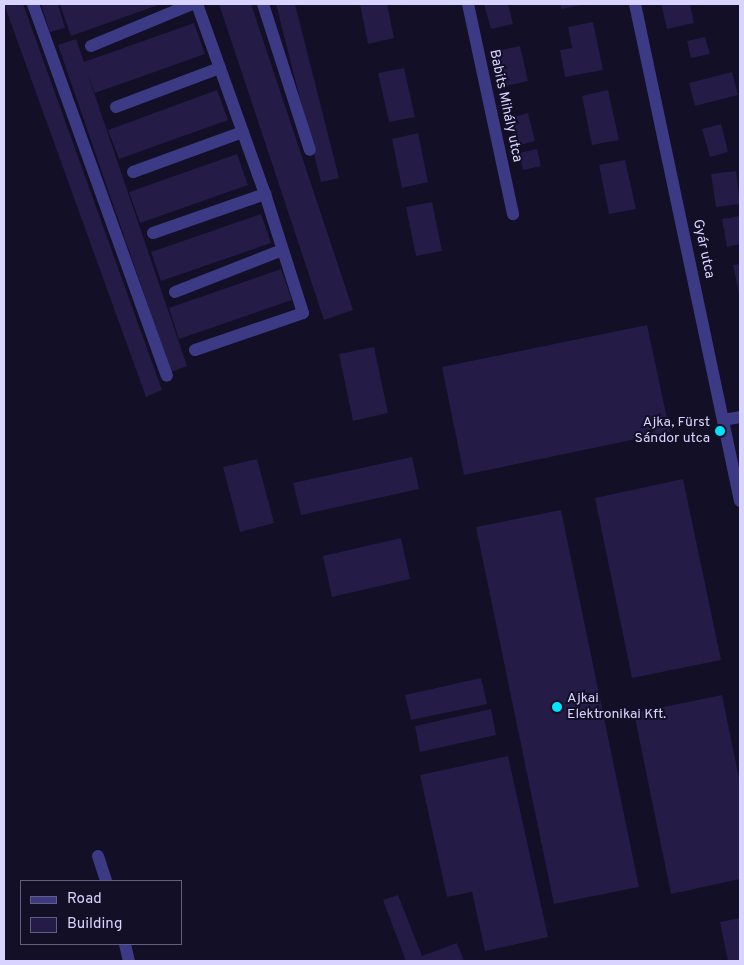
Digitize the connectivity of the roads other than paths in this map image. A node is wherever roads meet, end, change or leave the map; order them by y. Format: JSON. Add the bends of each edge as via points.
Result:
{"nodes":[{"id":1,"x":33,"y":4,"type":"edge"},
{"id":2,"x":192,"y":4,"type":"edge"},
{"id":3,"x":197,"y":4,"type":"edge"},
{"id":4,"x":263,"y":4,"type":"edge"},
{"id":5,"x":468,"y":4,"type":"edge"},
{"id":6,"x":635,"y":4,"type":"edge"},
{"id":7,"x":91,"y":46,"type":"dead end"},
{"id":8,"x":220,"y":68,"type":"junction"},
{"id":9,"x":116,"y":107,"type":"dead end"},
{"id":10,"x":243,"y":132,"type":"junction"},
{"id":11,"x":310,"y":150,"type":"dead end"},
{"id":12,"x":133,"y":172,"type":"dead end"},
{"id":13,"x":265,"y":194,"type":"junction"},
{"id":14,"x":513,"y":214,"type":"dead end"},
{"id":15,"x":153,"y":233,"type":"dead end"},
{"id":16,"x":282,"y":250,"type":"junction"},
{"id":17,"x":175,"y":292,"type":"dead end"},
{"id":18,"x":195,"y":350,"type":"dead end"},
{"id":19,"x":167,"y":376,"type":"dead end"},
{"id":20,"x":740,"y":417,"type":"edge"},
{"id":21,"x":723,"y":420,"type":"junction"},
{"id":22,"x":740,"y":501,"type":"edge"},
{"id":23,"x":98,"y":856,"type":"dead end"},
{"id":24,"x":106,"y":880,"type":"edge"},
{"id":25,"x":125,"y":945,"type":"edge"},
{"id":26,"x":129,"y":961,"type":"edge"}],
"edges":[{"from":1,"to":19,"type":"street"},
{"from":2,"to":7,"type":"street"},
{"from":3,"to":8,"type":"street"},
{"from":4,"to":11,"type":"street"},
{"from":5,"to":14,"type":"street","name":"Babits Mihály utca"},
{"from":6,"to":21,"type":"street","name":"Gyár utca"},
{"from":8,"to":9,"type":"street"},
{"from":8,"to":10,"type":"street"},
{"from":10,"to":12,"type":"street"},
{"from":10,"to":13,"type":"street"},
{"from":13,"to":15,"type":"street"},
{"from":13,"to":16,"type":"street"},
{"from":16,"to":17,"type":"street"},
{"from":16,"to":18,"type":"street","via":[[303,313]]},
{"from":20,"to":21,"type":"street"},
{"from":21,"to":22,"type":"street","name":"Gyár utca"},
{"from":23,"to":24,"type":"street"},
{"from":25,"to":26,"type":"street"}]}
